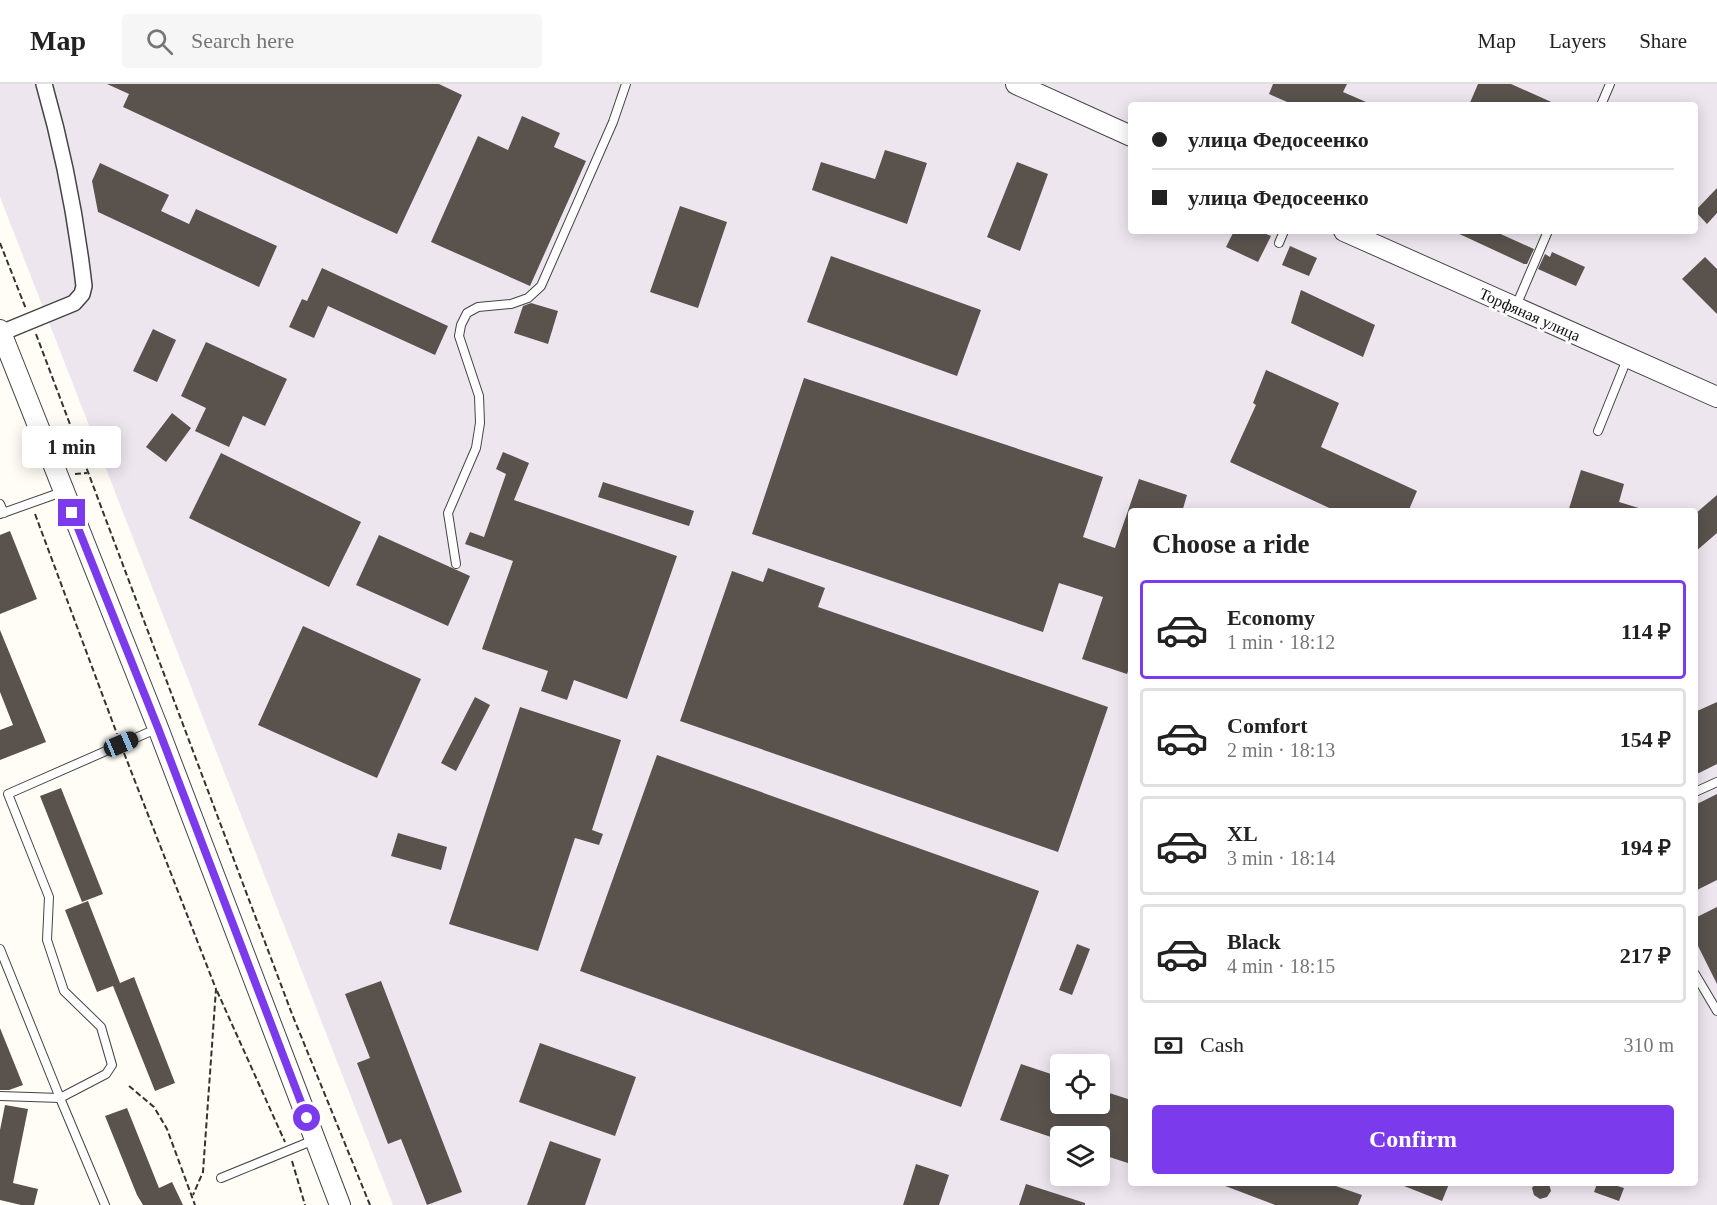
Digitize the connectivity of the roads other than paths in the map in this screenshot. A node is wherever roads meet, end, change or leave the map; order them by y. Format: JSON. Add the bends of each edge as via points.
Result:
{"nodes":[{"id":1,"x":44,"y":84,"type":"edge"},
{"id":2,"x":626,"y":84,"type":"edge"},
{"id":3,"x":1016,"y":84,"type":"edge"},
{"id":4,"x":1610,"y":84,"type":"edge"},
{"id":5,"x":1602,"y":102,"type":"edge"},
{"id":6,"x":1128,"y":135,"type":"edge"},
{"id":7,"x":1283,"y":234,"type":"edge"},
{"id":8,"x":1351,"y":234,"type":"edge"},
{"id":9,"x":1547,"y":234,"type":"edge"},
{"id":10,"x":1279,"y":243,"type":"dead end"},
{"id":11,"x":1515,"y":308,"type":"junction"},
{"id":12,"x":1,"y":331,"type":"edge"},
{"id":13,"x":1627,"y":358,"type":"junction"},
{"id":14,"x":1717,"y":397,"type":"edge"},
{"id":15,"x":1598,"y":431,"type":"dead end"},
{"id":16,"x":64,"y":491,"type":"junction"},
{"id":17,"x":0,"y":504,"type":"edge"},
{"id":18,"x":2,"y":513,"type":"edge"},
{"id":19,"x":456,"y":564,"type":"dead end"},
{"id":20,"x":158,"y":728,"type":"junction"},
{"id":21,"x":1717,"y":782,"type":"edge"},
{"id":22,"x":1698,"y":791,"type":"edge"},
{"id":23,"x":4,"y":796,"type":"edge"},
{"id":24,"x":0,"y":949,"type":"edge"},
{"id":25,"x":1698,"y":979,"type":"edge"},
{"id":26,"x":1717,"y":1011,"type":"edge"},
{"id":27,"x":0,"y":1096,"type":"edge"},
{"id":28,"x":60,"y":1098,"type":"junction"},
{"id":29,"x":315,"y":1139,"type":"junction"},
{"id":30,"x":222,"y":1178,"type":"dead end"},
{"id":31,"x":105,"y":1205,"type":"edge"},
{"id":32,"x":340,"y":1205,"type":"edge"}],
"edges":[{"from":1,"to":12,"type":"street","via":[[60,139],[84,286],[74,303]]},
{"from":2,"to":19,"type":"lane","via":[[541,286],[528,298],[511,304],[478,307],[467,313],[461,325],[459,336],[479,396],[480,423],[476,447],[448,513]]},
{"from":3,"to":6,"type":"street"},
{"from":4,"to":5,"type":"lane"},
{"from":7,"to":10,"type":"lane"},
{"from":8,"to":11,"type":"street","name":"Торфяная улица"},
{"from":9,"to":11,"type":"lane"},
{"from":11,"to":13,"type":"street","name":"Торфяная улица"},
{"from":12,"to":16,"type":"street"},
{"from":13,"to":14,"type":"street","name":"Торфяная улица"},
{"from":13,"to":15,"type":"lane"},
{"from":16,"to":18,"type":"lane"},
{"from":16,"to":20,"type":"street"},
{"from":17,"to":18,"type":"lane"},
{"from":20,"to":23,"type":"lane"},
{"from":20,"to":29,"type":"street"},
{"from":21,"to":22,"type":"lane"},
{"from":23,"to":28,"type":"lane","via":[[48,897],[46,940],[64,991],[101,1027],[112,1065],[106,1074]]},
{"from":24,"to":28,"type":"lane"},
{"from":25,"to":26,"type":"lane"},
{"from":27,"to":28,"type":"lane"},
{"from":28,"to":31,"type":"lane"},
{"from":29,"to":30,"type":"lane"},
{"from":29,"to":32,"type":"street"}]}
